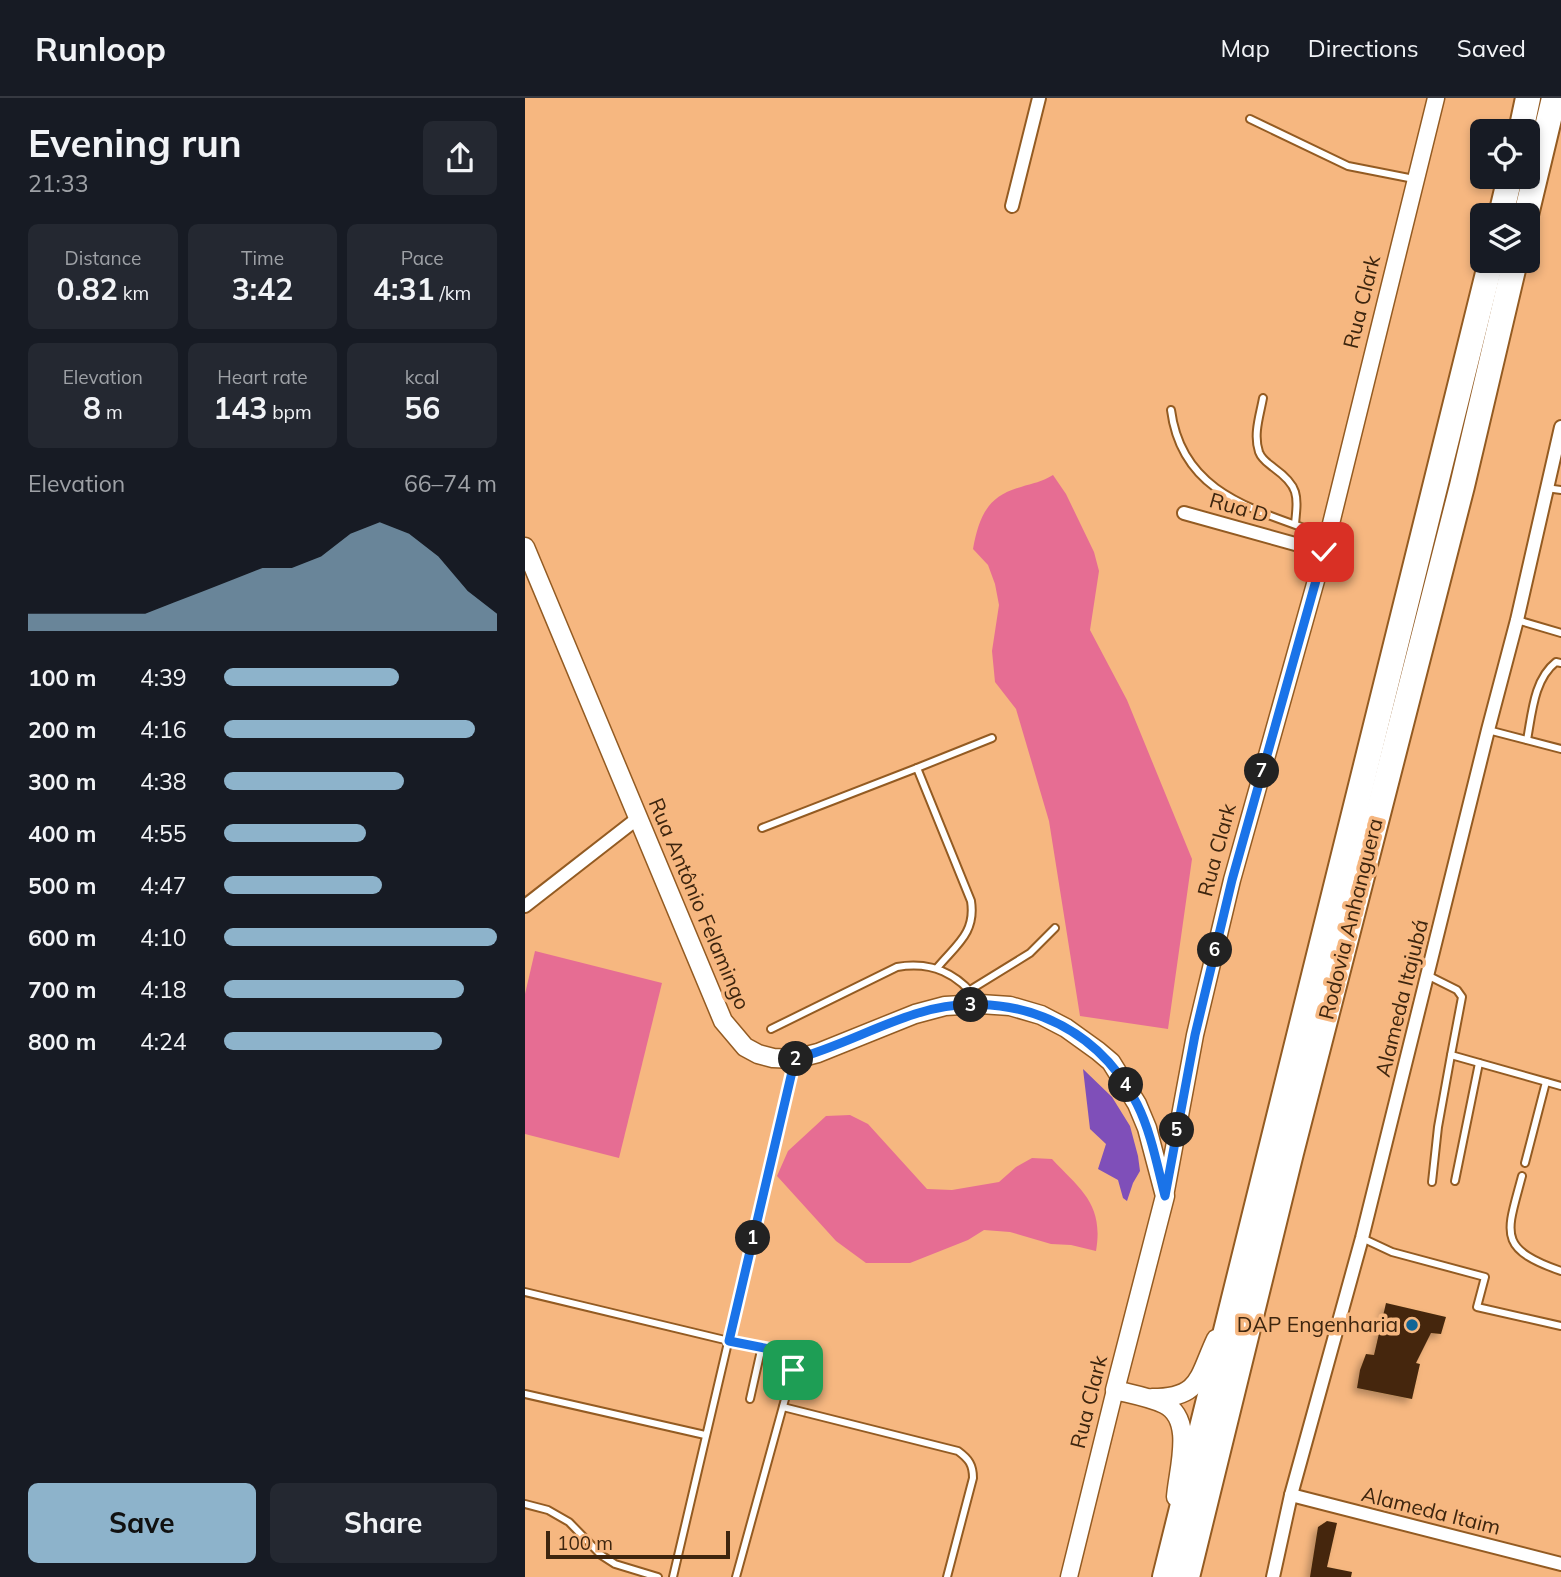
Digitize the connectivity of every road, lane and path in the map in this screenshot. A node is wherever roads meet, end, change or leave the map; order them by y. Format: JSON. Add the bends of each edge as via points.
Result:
{"nodes":[{"id":1,"x":1039,"y":98,"type":"edge"},
{"id":2,"x":1436,"y":98,"type":"edge"},
{"id":3,"x":1528,"y":98,"type":"edge"},
{"id":4,"x":1554,"y":98,"type":"edge"},
{"id":5,"x":1524,"y":119,"type":"edge"},
{"id":6,"x":1250,"y":120,"type":"dead end"},
{"id":7,"x":1561,"y":136,"type":"edge"},
{"id":8,"x":1540,"y":156,"type":"edge"},
{"id":9,"x":1540,"y":165,"type":"edge"},
{"id":10,"x":1416,"y":180,"type":"junction"},
{"id":11,"x":1012,"y":206,"type":"dead end"},
{"id":12,"x":1488,"y":273,"type":"edge"},
{"id":13,"x":1512,"y":273,"type":"edge"},
{"id":14,"x":1263,"y":398,"type":"dead end"},
{"id":15,"x":1171,"y":410,"type":"dead end"},
{"id":16,"x":1561,"y":427,"type":"edge"},
{"id":17,"x":1546,"y":488,"type":"junction"},
{"id":18,"x":1561,"y":490,"type":"edge"},
{"id":19,"x":1184,"y":513,"type":"dead end"},
{"id":20,"x":1295,"y":524,"type":"junction"},
{"id":21,"x":1326,"y":544,"type":"junction"},
{"id":22,"x":525,"y":547,"type":"edge"},
{"id":23,"x":1517,"y":621,"type":"junction"},
{"id":24,"x":1561,"y":633,"type":"edge"},
{"id":25,"x":1561,"y":663,"type":"edge"},
{"id":26,"x":1488,"y":730,"type":"junction"},
{"id":27,"x":992,"y":738,"type":"dead end"},
{"id":28,"x":1527,"y":740,"type":"junction"},
{"id":29,"x":1561,"y":749,"type":"edge"},
{"id":30,"x":917,"y":768,"type":"junction"},
{"id":31,"x":638,"y":818,"type":"junction"},
{"id":32,"x":762,"y":828,"type":"dead end"},
{"id":33,"x":525,"y":906,"type":"edge"},
{"id":34,"x":1055,"y":928,"type":"dead end"},
{"id":35,"x":937,"y":968,"type":"junction"},
{"id":36,"x":1427,"y":975,"type":"junction"},
{"id":37,"x":975,"y":997,"type":"junction"},
{"id":38,"x":771,"y":1030,"type":"dead end"},
{"id":39,"x":1451,"y":1055,"type":"junction"},
{"id":40,"x":795,"y":1059,"type":"junction"},
{"id":41,"x":1479,"y":1063,"type":"junction"},
{"id":42,"x":1546,"y":1082,"type":"junction"},
{"id":43,"x":1561,"y":1086,"type":"edge"},
{"id":44,"x":1525,"y":1163,"type":"dead end"},
{"id":45,"x":1522,"y":1176,"type":"dead end"},
{"id":46,"x":1455,"y":1181,"type":"dead end"},
{"id":47,"x":1432,"y":1182,"type":"dead end"},
{"id":48,"x":1165,"y":1196,"type":"junction"},
{"id":49,"x":1362,"y":1238,"type":"junction"},
{"id":50,"x":1561,"y":1271,"type":"edge"},
{"id":51,"x":525,"y":1292,"type":"edge"},
{"id":52,"x":1231,"y":1307,"type":"junction"},
{"id":53,"x":1561,"y":1325,"type":"edge"},
{"id":54,"x":729,"y":1341,"type":"junction"},
{"id":55,"x":762,"y":1346,"type":"junction"},
{"id":56,"x":1115,"y":1391,"type":"junction"},
{"id":57,"x":525,"y":1394,"type":"edge"},
{"id":58,"x":1147,"y":1398,"type":"junction"},
{"id":59,"x":750,"y":1399,"type":"dead end"},
{"id":60,"x":783,"y":1407,"type":"junction"},
{"id":61,"x":705,"y":1435,"type":"junction"},
{"id":62,"x":1291,"y":1495,"type":"junction"},
{"id":63,"x":525,"y":1504,"type":"edge"},
{"id":64,"x":1171,"y":1552,"type":"junction"},
{"id":65,"x":1561,"y":1564,"type":"edge"},
{"id":66,"x":658,"y":1577,"type":"edge"},
{"id":67,"x":673,"y":1577,"type":"edge"},
{"id":68,"x":736,"y":1577,"type":"edge"},
{"id":69,"x":947,"y":1577,"type":"edge"},
{"id":70,"x":1069,"y":1577,"type":"edge"},
{"id":71,"x":1165,"y":1577,"type":"edge"},
{"id":72,"x":1187,"y":1577,"type":"edge"},
{"id":73,"x":1273,"y":1577,"type":"edge"}],
"edges":[{"from":1,"to":11,"type":"street"},
{"from":2,"to":10,"type":"street","name":"Rua Clark"},
{"from":3,"to":5,"type":"highway"},
{"from":4,"to":8,"type":"highway"},
{"from":6,"to":10,"type":"lane","via":[[1348,166]]},
{"from":7,"to":9,"type":"highway"},
{"from":10,"to":21,"type":"street","name":"Rua Clark"},
{"from":12,"to":52,"type":"highway","name":"Rodovia Anhanguera"},
{"from":13,"to":72,"type":"highway","name":"Rodovia Anhanguera"},
{"from":14,"to":20,"type":"lane","via":[[1256,432],[1258,449],[1296,491]]},
{"from":15,"to":20,"type":"lane","via":[[1174,434],[1188,460],[1216,489],[1234,501]]},
{"from":16,"to":17,"type":"street","name":"Alameda Itajubá"},
{"from":17,"to":18,"type":"lane"},
{"from":17,"to":23,"type":"street","name":"Alameda Itajubá"},
{"from":19,"to":21,"type":"street","name":"Rua D"},
{"from":20,"to":21,"type":"lane"},
{"from":21,"to":48,"type":"street","name":"Rua Clark","via":[[1232,880],[1195,1035]]},
{"from":22,"to":31,"type":"main road","name":"Rua Antônio Felamingo"},
{"from":23,"to":24,"type":"lane"},
{"from":23,"to":26,"type":"street","name":"Alameda Itajubá"},
{"from":25,"to":28,"type":"lane","via":[[1544,671]]},
{"from":26,"to":28,"type":"lane"},
{"from":26,"to":36,"type":"street","name":"Alameda Itajubá"},
{"from":27,"to":30,"type":"lane"},
{"from":28,"to":29,"type":"lane"},
{"from":30,"to":32,"type":"lane"},
{"from":30,"to":35,"type":"lane","via":[[974,916],[972,925]]},
{"from":31,"to":33,"type":"street"},
{"from":31,"to":40,"type":"main road","name":"Rua Antônio Felamingo","via":[[723,1021],[758,1055]]},
{"from":34,"to":37,"type":"lane"},
{"from":35,"to":37,"type":"lane"},
{"from":35,"to":38,"type":"lane","via":[[897,967]]},
{"from":36,"to":39,"type":"lane","via":[[1457,990],[1462,998]]},
{"from":36,"to":49,"type":"street","name":"Alameda Itajubá"},
{"from":37,"to":40,"type":"main road","name":"Rua Antônio Felamingo"},
{"from":37,"to":48,"type":"main road","name":"Rua Antônio Felamingo","via":[[1041,1015],[1111,1062],[1147,1128]]},
{"from":39,"to":41,"type":"lane"},
{"from":39,"to":47,"type":"lane"},
{"from":40,"to":54,"type":"lane"},
{"from":41,"to":42,"type":"lane"},
{"from":41,"to":46,"type":"lane"},
{"from":42,"to":43,"type":"lane"},
{"from":42,"to":44,"type":"lane"},
{"from":45,"to":50,"type":"lane","via":[[1509,1225],[1513,1243]]},
{"from":48,"to":56,"type":"main road","name":"Rua Clark"},
{"from":49,"to":53,"type":"lane","via":[[1392,1252],[1485,1277],[1477,1307]]},
{"from":49,"to":62,"type":"street","name":"Alameda Itajubá"},
{"from":51,"to":54,"type":"lane"},
{"from":52,"to":58,"type":"main road","via":[[1190,1391],[1170,1398]]},
{"from":52,"to":64,"type":"highway","name":"Rodovia Anhanguera"},
{"from":54,"to":55,"type":"lane"},
{"from":54,"to":61,"type":"lane"},
{"from":55,"to":59,"type":"lane"},
{"from":55,"to":60,"type":"lane","via":[[785,1352],[793,1363]]},
{"from":56,"to":58,"type":"main road"},
{"from":56,"to":70,"type":"street","name":"Rua Clark"},
{"from":57,"to":61,"type":"lane"},
{"from":58,"to":64,"type":"main road","via":[[1172,1409],[1182,1427]]},
{"from":60,"to":68,"type":"lane"},
{"from":60,"to":69,"type":"lane","via":[[965,1456],[973,1478]]},
{"from":61,"to":67,"type":"lane"},
{"from":62,"to":65,"type":"street","name":"Alameda Itaim"},
{"from":62,"to":73,"type":"street","name":"Alameda Itajubá"},
{"from":63,"to":66,"type":"lane","via":[[569,1521],[615,1564]]},
{"from":64,"to":71,"type":"highway","name":"Rodovia Anhanguera"}]}
